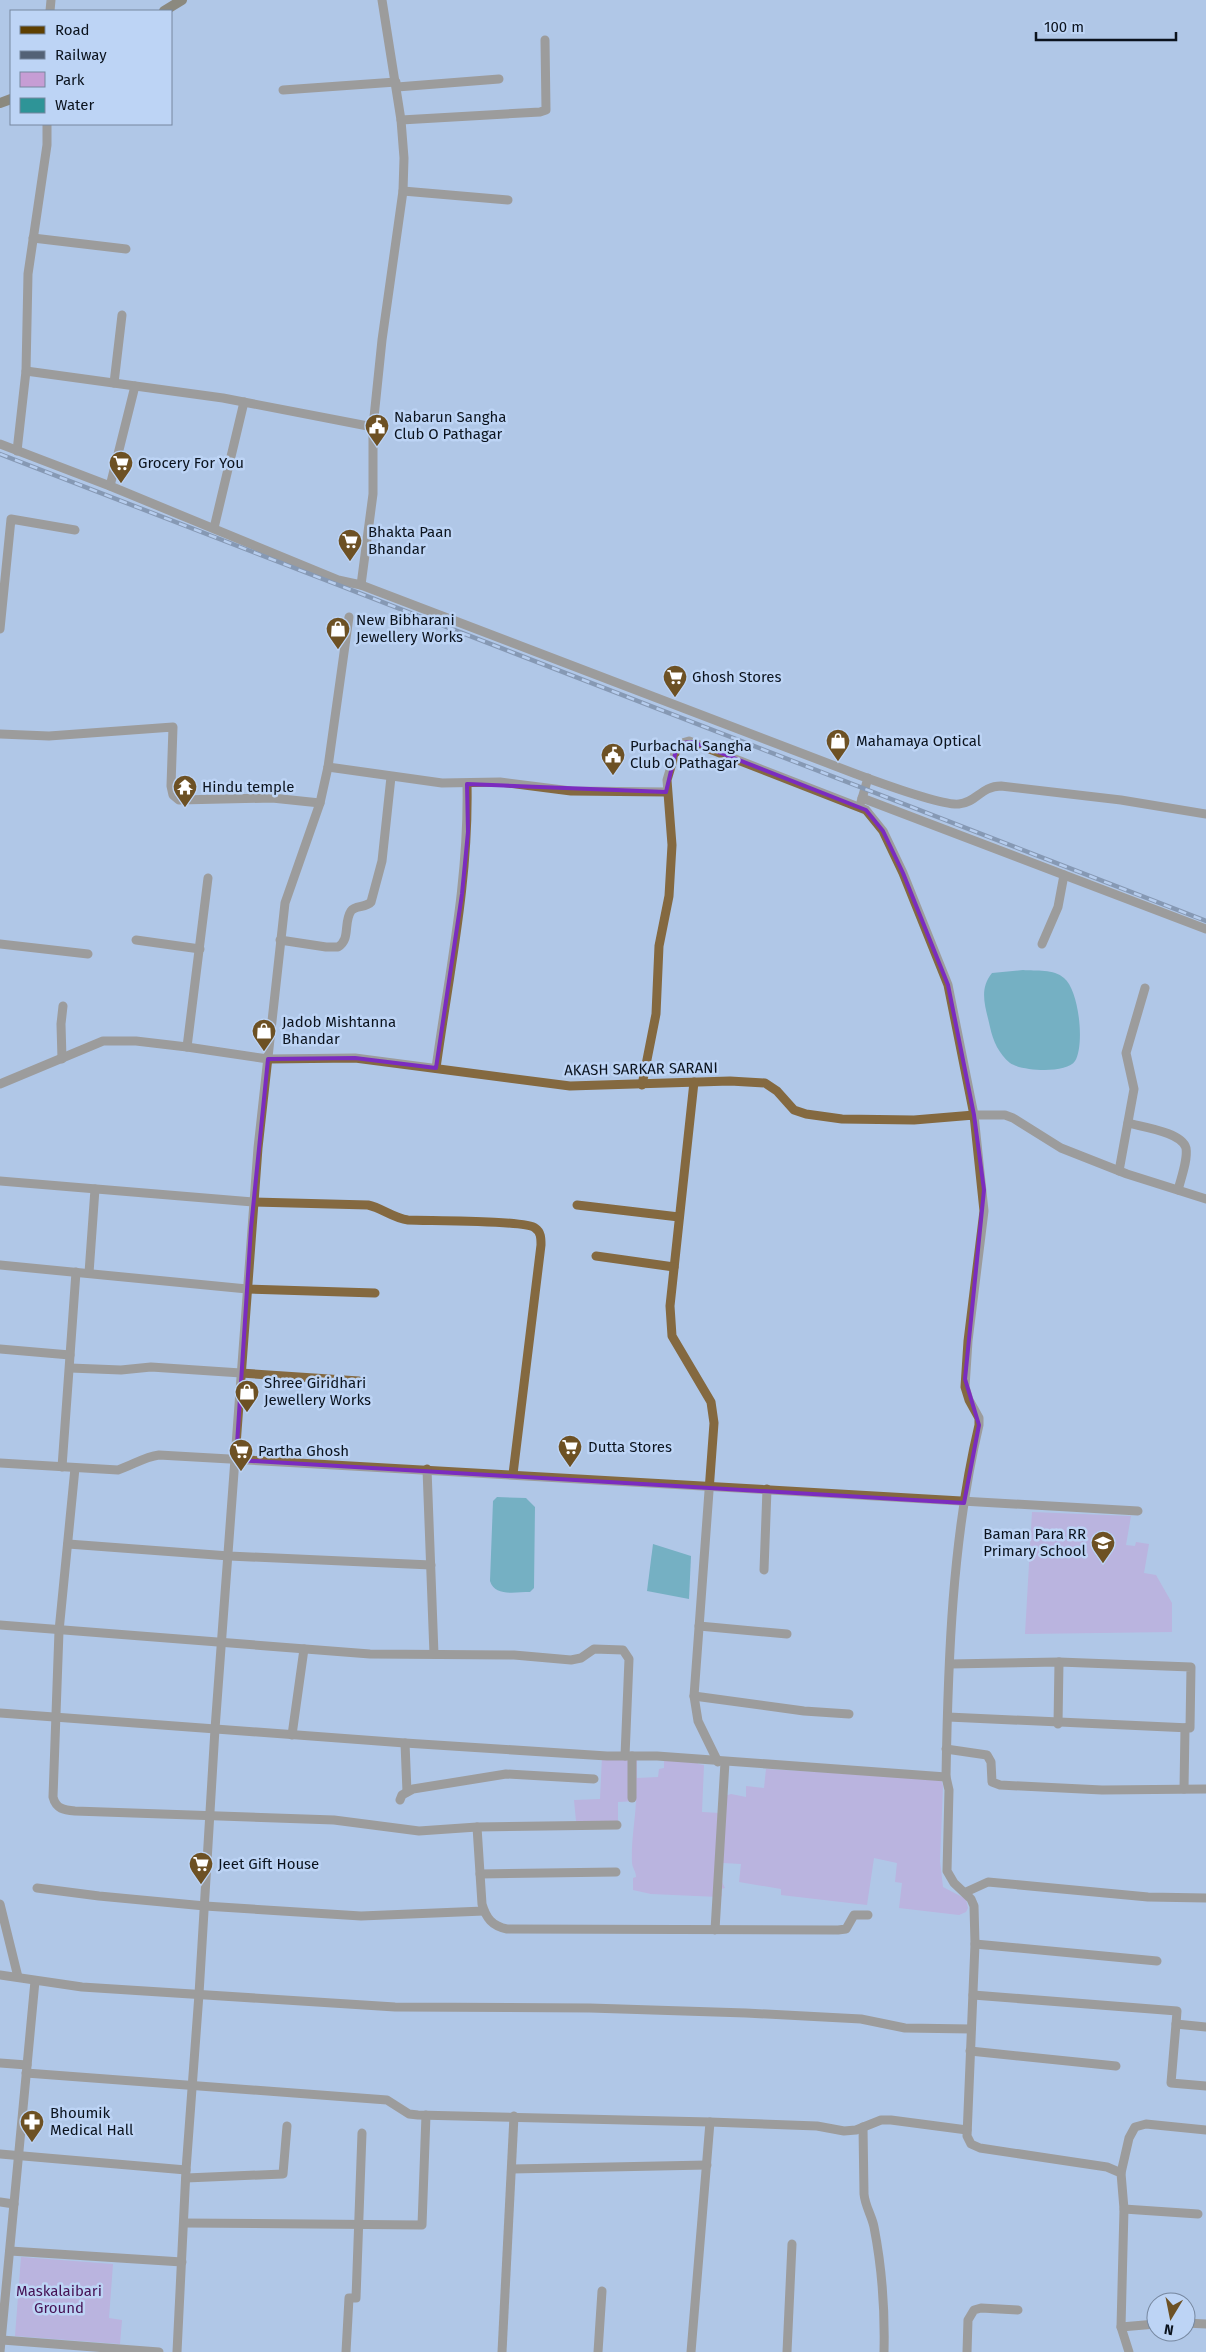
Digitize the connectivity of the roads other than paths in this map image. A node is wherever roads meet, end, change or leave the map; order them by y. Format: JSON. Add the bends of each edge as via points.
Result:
{"nodes":[{"id":1,"x":182,"y":0,"type":"edge"},
{"id":2,"x":382,"y":0,"type":"edge"},
{"id":3,"x":166,"y":10,"type":"edge"},
{"id":4,"x":545,"y":40,"type":"dead end"},
{"id":5,"x":499,"y":79,"type":"dead end"},
{"id":6,"x":396,"y":85,"type":"junction"},
{"id":7,"x":283,"y":90,"type":"dead end"},
{"id":8,"x":401,"y":120,"type":"junction"},
{"id":9,"x":47,"y":125,"type":"edge"},
{"id":10,"x":403,"y":191,"type":"junction"},
{"id":11,"x":508,"y":200,"type":"dead end"},
{"id":12,"x":33,"y":238,"type":"junction"},
{"id":13,"x":126,"y":249,"type":"dead end"},
{"id":14,"x":122,"y":315,"type":"dead end"},
{"id":15,"x":26,"y":371,"type":"junction"},
{"id":16,"x":114,"y":383,"type":"junction"},
{"id":17,"x":135,"y":386,"type":"junction"},
{"id":18,"x":244,"y":402,"type":"junction"},
{"id":19,"x":373,"y":427,"type":"junction"},
{"id":20,"x":0,"y":444,"type":"edge"},
{"id":21,"x":17,"y":450,"type":"junction"},
{"id":22,"x":110,"y":486,"type":"junction"},
{"id":23,"x":214,"y":528,"type":"junction"},
{"id":24,"x":75,"y":530,"type":"dead end"},
{"id":25,"x":5,"y":539,"type":"edge"},
{"id":26,"x":361,"y":585,"type":"junction"},
{"id":27,"x":349,"y":617,"type":"dead end"},
{"id":28,"x":1,"y":618,"type":"edge"},
{"id":29,"x":0,"y":629,"type":"edge"},
{"id":30,"x":0,"y":734,"type":"edge"},
{"id":31,"x":328,"y":767,"type":"junction"},
{"id":32,"x":391,"y":777,"type":"junction"},
{"id":33,"x":868,"y":778,"type":"junction"},
{"id":34,"x":467,"y":784,"type":"junction"},
{"id":35,"x":667,"y":792,"type":"junction"},
{"id":36,"x":862,"y":798,"type":"junction"},
{"id":37,"x":320,"y":803,"type":"junction"},
{"id":38,"x":859,"y":808,"type":"junction"},
{"id":39,"x":1206,"y":814,"type":"edge"},
{"id":40,"x":1064,"y":875,"type":"junction"},
{"id":41,"x":208,"y":878,"type":"dead end"},
{"id":42,"x":1206,"y":929,"type":"edge"},
{"id":43,"x":136,"y":940,"type":"dead end"},
{"id":44,"x":280,"y":940,"type":"junction"},
{"id":45,"x":0,"y":944,"type":"edge"},
{"id":46,"x":1042,"y":944,"type":"dead end"},
{"id":47,"x":200,"y":949,"type":"junction"},
{"id":48,"x":88,"y":954,"type":"dead end"},
{"id":49,"x":1146,"y":988,"type":"dead end"},
{"id":50,"x":63,"y":1006,"type":"dead end"},
{"id":51,"x":187,"y":1047,"type":"junction"},
{"id":52,"x":62,"y":1059,"type":"junction"},
{"id":53,"x":268,"y":1059,"type":"junction"},
{"id":54,"x":436,"y":1068,"type":"junction"},
{"id":55,"x":694,"y":1082,"type":"junction"},
{"id":56,"x":0,"y":1084,"type":"edge"},
{"id":57,"x":642,"y":1085,"type":"junction"},
{"id":58,"x":974,"y":1116,"type":"junction"},
{"id":59,"x":1128,"y":1123,"type":"junction"},
{"id":60,"x":1119,"y":1170,"type":"junction"},
{"id":61,"x":0,"y":1181,"type":"edge"},
{"id":62,"x":95,"y":1189,"type":"junction"},
{"id":63,"x":1178,"y":1190,"type":"junction"},
{"id":64,"x":1206,"y":1199,"type":"edge"},
{"id":65,"x":254,"y":1202,"type":"junction"},
{"id":66,"x":577,"y":1205,"type":"dead end"},
{"id":67,"x":679,"y":1217,"type":"junction"},
{"id":68,"x":596,"y":1256,"type":"dead end"},
{"id":69,"x":0,"y":1265,"type":"edge"},
{"id":70,"x":674,"y":1267,"type":"junction"},
{"id":71,"x":76,"y":1272,"type":"junction"},
{"id":72,"x":89,"y":1273,"type":"junction"},
{"id":73,"x":247,"y":1289,"type":"junction"},
{"id":74,"x":375,"y":1293,"type":"dead end"},
{"id":75,"x":0,"y":1350,"type":"edge"},
{"id":76,"x":70,"y":1355,"type":"junction"},
{"id":77,"x":70,"y":1368,"type":"junction"},
{"id":78,"x":241,"y":1372,"type":"junction"},
{"id":79,"x":359,"y":1381,"type":"dead end"},
{"id":80,"x":236,"y":1460,"type":"junction"},
{"id":81,"x":0,"y":1463,"type":"edge"},
{"id":82,"x":62,"y":1467,"type":"junction"},
{"id":83,"x":75,"y":1468,"type":"junction"},
{"id":84,"x":427,"y":1469,"type":"junction"},
{"id":85,"x":513,"y":1474,"type":"junction"},
{"id":86,"x":710,"y":1486,"type":"junction"},
{"id":87,"x":767,"y":1489,"type":"junction"},
{"id":88,"x":964,"y":1502,"type":"junction"},
{"id":89,"x":1138,"y":1511,"type":"dead end"},
{"id":90,"x":68,"y":1544,"type":"junction"},
{"id":91,"x":229,"y":1556,"type":"junction"},
{"id":92,"x":431,"y":1565,"type":"junction"},
{"id":93,"x":764,"y":1570,"type":"dead end"},
{"id":94,"x":0,"y":1625,"type":"edge"},
{"id":95,"x":699,"y":1626,"type":"junction"},
{"id":96,"x":59,"y":1631,"type":"junction"},
{"id":97,"x":787,"y":1634,"type":"dead end"},
{"id":98,"x":222,"y":1642,"type":"junction"},
{"id":99,"x":304,"y":1649,"type":"junction"},
{"id":100,"x":434,"y":1654,"type":"junction"},
{"id":101,"x":1059,"y":1662,"type":"junction"},
{"id":102,"x":950,"y":1664,"type":"junction"},
{"id":103,"x":694,"y":1696,"type":"junction"},
{"id":104,"x":0,"y":1713,"type":"edge"},
{"id":105,"x":849,"y":1714,"type":"dead end"},
{"id":106,"x":55,"y":1716,"type":"junction"},
{"id":107,"x":948,"y":1717,"type":"junction"},
{"id":108,"x":1058,"y":1724,"type":"junction"},
{"id":109,"x":1185,"y":1728,"type":"junction"},
{"id":110,"x":214,"y":1729,"type":"junction"},
{"id":111,"x":292,"y":1735,"type":"junction"},
{"id":112,"x":405,"y":1743,"type":"junction"},
{"id":113,"x":946,"y":1749,"type":"junction"},
{"id":114,"x":628,"y":1756,"type":"junction"},
{"id":115,"x":721,"y":1762,"type":"junction"},
{"id":116,"x":946,"y":1776,"type":"junction"},
{"id":117,"x":594,"y":1779,"type":"dead end"},
{"id":118,"x":1184,"y":1789,"type":"junction"},
{"id":119,"x":1206,"y":1789,"type":"edge"},
{"id":120,"x":407,"y":1792,"type":"junction"},
{"id":121,"x":632,"y":1798,"type":"dead end"},
{"id":122,"x":400,"y":1800,"type":"dead end"},
{"id":123,"x":210,"y":1815,"type":"junction"},
{"id":124,"x":617,"y":1825,"type":"dead end"},
{"id":125,"x":477,"y":1827,"type":"junction"},
{"id":126,"x":616,"y":1872,"type":"dead end"},
{"id":127,"x":480,"y":1874,"type":"junction"},
{"id":128,"x":37,"y":1888,"type":"dead end"},
{"id":129,"x":966,"y":1892,"type":"junction"},
{"id":130,"x":1206,"y":1898,"type":"edge"},
{"id":131,"x":0,"y":1904,"type":"edge"},
{"id":132,"x":205,"y":1906,"type":"junction"},
{"id":133,"x":484,"y":1911,"type":"junction"},
{"id":134,"x":868,"y":1915,"type":"dead end"},
{"id":135,"x":715,"y":1930,"type":"junction"},
{"id":136,"x":976,"y":1944,"type":"junction"},
{"id":137,"x":1157,"y":1961,"type":"dead end"},
{"id":138,"x":0,"y":1975,"type":"edge"},
{"id":139,"x":18,"y":1977,"type":"junction"},
{"id":140,"x":34,"y":1981,"type":"junction"},
{"id":141,"x":199,"y":1994,"type":"junction"},
{"id":142,"x":973,"y":1996,"type":"junction"},
{"id":143,"x":1176,"y":2024,"type":"junction"},
{"id":144,"x":1206,"y":2027,"type":"edge"},
{"id":145,"x":971,"y":2029,"type":"junction"},
{"id":146,"x":970,"y":2052,"type":"junction"},
{"id":147,"x":0,"y":2063,"type":"edge"},
{"id":148,"x":1116,"y":2066,"type":"dead end"},
{"id":149,"x":26,"y":2069,"type":"junction"},
{"id":150,"x":192,"y":2084,"type":"junction"},
{"id":151,"x":1206,"y":2086,"type":"edge"},
{"id":152,"x":426,"y":2115,"type":"junction"},
{"id":153,"x":514,"y":2116,"type":"junction"},
{"id":154,"x":710,"y":2122,"type":"junction"},
{"id":155,"x":287,"y":2126,"type":"dead end"},
{"id":156,"x":863,"y":2127,"type":"junction"},
{"id":157,"x":967,"y":2130,"type":"junction"},
{"id":158,"x":1206,"y":2130,"type":"edge"},
{"id":159,"x":362,"y":2133,"type":"dead end"},
{"id":160,"x":0,"y":2154,"type":"edge"},
{"id":161,"x":19,"y":2155,"type":"junction"},
{"id":162,"x":707,"y":2165,"type":"junction"},
{"id":163,"x":512,"y":2169,"type":"junction"},
{"id":164,"x":1121,"y":2173,"type":"junction"},
{"id":165,"x":186,"y":2174,"type":"junction"},
{"id":166,"x":0,"y":2202,"type":"edge"},
{"id":167,"x":14,"y":2204,"type":"junction"},
{"id":168,"x":1124,"y":2210,"type":"junction"},
{"id":169,"x":1198,"y":2214,"type":"dead end"},
{"id":170,"x":184,"y":2223,"type":"junction"},
{"id":171,"x":359,"y":2224,"type":"junction"},
{"id":172,"x":792,"y":2244,"type":"dead end"},
{"id":173,"x":10,"y":2251,"type":"junction"},
{"id":174,"x":182,"y":2262,"type":"junction"},
{"id":175,"x":3,"y":2288,"type":"edge"},
{"id":176,"x":602,"y":2291,"type":"dead end"},
{"id":177,"x":1018,"y":2310,"type":"dead end"},
{"id":178,"x":1146,"y":2325,"type":"edge"},
{"id":179,"x":1121,"y":2327,"type":"junction"},
{"id":180,"x":2,"y":2340,"type":"junction"},
{"id":181,"x":107,"y":2350,"type":"edge"},
{"id":182,"x":0,"y":2352,"type":"edge"},
{"id":183,"x":159,"y":2352,"type":"edge"},
{"id":184,"x":177,"y":2352,"type":"edge"},
{"id":185,"x":346,"y":2352,"type":"edge"},
{"id":186,"x":502,"y":2352,"type":"edge"},
{"id":187,"x":598,"y":2352,"type":"edge"},
{"id":188,"x":692,"y":2352,"type":"edge"},
{"id":189,"x":787,"y":2352,"type":"edge"},
{"id":190,"x":884,"y":2352,"type":"edge"},
{"id":191,"x":968,"y":2352,"type":"edge"},
{"id":192,"x":1129,"y":2352,"type":"edge"}],
"edges":[{"from":1,"to":3,"type":"street"},
{"from":2,"to":6,"type":"street"},
{"from":4,"to":8,"type":"street","via":[[546,110]]},
{"from":5,"to":6,"type":"street"},
{"from":6,"to":7,"type":"street"},
{"from":6,"to":8,"type":"street"},
{"from":8,"to":10,"type":"street"},
{"from":9,"to":12,"type":"street"},
{"from":10,"to":11,"type":"street"},
{"from":10,"to":19,"type":"street"},
{"from":12,"to":13,"type":"street"},
{"from":12,"to":15,"type":"street","via":[[28,274]]},
{"from":14,"to":16,"type":"street"},
{"from":15,"to":16,"type":"street"},
{"from":15,"to":21,"type":"street"},
{"from":16,"to":17,"type":"street"},
{"from":17,"to":18,"type":"street"},
{"from":17,"to":22,"type":"street"},
{"from":18,"to":19,"type":"street"},
{"from":18,"to":23,"type":"street"},
{"from":19,"to":26,"type":"street","via":[[373,494]]},
{"from":20,"to":21,"type":"street"},
{"from":21,"to":22,"type":"street"},
{"from":22,"to":23,"type":"street"},
{"from":23,"to":26,"type":"street","via":[[338,580]]},
{"from":24,"to":25,"type":"street","via":[[12,519]]},
{"from":25,"to":28,"type":"street"},
{"from":26,"to":33,"type":"street"},
{"from":27,"to":31,"type":"street"},
{"from":28,"to":29,"type":"street"},
{"from":30,"to":37,"type":"street","via":[[49,736],[173,726],[171,786],[173,795],[179,800],[272,798]]},
{"from":31,"to":32,"type":"street"},
{"from":31,"to":37,"type":"street"},
{"from":32,"to":34,"type":"street"},
{"from":32,"to":44,"type":"street","via":[[382,861],[371,902],[367,906],[353,908],[345,940],[338,947]]},
{"from":33,"to":36,"type":"street"},
{"from":33,"to":39,"type":"street","via":[[954,804],[970,801],[988,788],[1000,786]]},
{"from":34,"to":35,"type":"street","via":[[500,782],[591,792]]},
{"from":34,"to":54,"type":"street","via":[[468,832],[463,885]]},
{"from":35,"to":38,"type":"street","via":[[668,772],[676,750],[689,741]]},
{"from":35,"to":57,"type":"street","via":[[672,845],[669,896],[659,946],[656,1014]]},
{"from":36,"to":38,"type":"street"},
{"from":36,"to":40,"type":"street"},
{"from":37,"to":44,"type":"street","via":[[287,892]]},
{"from":38,"to":58,"type":"street","via":[[866,810],[883,831],[948,985]]},
{"from":40,"to":42,"type":"street"},
{"from":40,"to":46,"type":"street","via":[[1058,906]]},
{"from":41,"to":47,"type":"street"},
{"from":43,"to":47,"type":"street"},
{"from":44,"to":53,"type":"street"},
{"from":45,"to":48,"type":"street"},
{"from":47,"to":51,"type":"street"},
{"from":49,"to":59,"type":"street","via":[[1126,1053],[1134,1089]]},
{"from":50,"to":52,"type":"street"},
{"from":51,"to":52,"type":"street","name":"AKASH SARKAR SARANI","via":[[128,1040],[104,1041]]},
{"from":51,"to":53,"type":"street","name":"AKASH SARKAR SARANI"},
{"from":52,"to":56,"type":"street","name":"AKASH SARKAR SARANI"},
{"from":53,"to":54,"type":"street","name":"AKASH SARKAR SARANI","via":[[355,1058]]},
{"from":53,"to":65,"type":"street"},
{"from":54,"to":57,"type":"street","name":"AKASH SARKAR SARANI","via":[[570,1086]]},
{"from":55,"to":57,"type":"street","name":"AKASH SARKAR SARANI"},
{"from":55,"to":58,"type":"street","name":"AKASH SARKAR SARANI","via":[[765,1083],[794,1110],[820,1117],[914,1120]]},
{"from":55,"to":67,"type":"street"},
{"from":58,"to":60,"type":"street","name":"AKASH SARKAR SARANI","via":[[1005,1115],[1050,1143]]},
{"from":58,"to":88,"type":"street","via":[[984,1211],[965,1378],[966,1393],[979,1418],[979,1425]]},
{"from":59,"to":60,"type":"street"},
{"from":59,"to":63,"type":"street","via":[[1167,1133],[1184,1143],[1186,1154]]},
{"from":60,"to":63,"type":"street","name":"AKASH SARKAR SARANI"},
{"from":61,"to":62,"type":"street"},
{"from":62,"to":65,"type":"street"},
{"from":62,"to":72,"type":"street"},
{"from":63,"to":64,"type":"street","name":"AKASH SARKAR SARANI"},
{"from":65,"to":73,"type":"street"},
{"from":65,"to":85,"type":"street","via":[[368,1205],[408,1220],[530,1225],[536,1228],[542,1245]]},
{"from":66,"to":67,"type":"street"},
{"from":67,"to":70,"type":"street"},
{"from":68,"to":70,"type":"street"},
{"from":69,"to":71,"type":"street"},
{"from":70,"to":86,"type":"street","via":[[670,1306],[672,1336],[713,1409]]},
{"from":71,"to":72,"type":"street"},
{"from":71,"to":76,"type":"street"},
{"from":72,"to":73,"type":"street"},
{"from":73,"to":74,"type":"street"},
{"from":73,"to":78,"type":"street"},
{"from":75,"to":76,"type":"street"},
{"from":76,"to":77,"type":"street"},
{"from":77,"to":78,"type":"street","via":[[122,1370],[151,1367]]},
{"from":77,"to":82,"type":"street"},
{"from":78,"to":79,"type":"street"},
{"from":78,"to":80,"type":"street"},
{"from":80,"to":83,"type":"street","via":[[159,1455],[118,1470]]},
{"from":80,"to":84,"type":"street"},
{"from":80,"to":91,"type":"street"},
{"from":81,"to":82,"type":"street"},
{"from":82,"to":83,"type":"street"},
{"from":83,"to":90,"type":"street"},
{"from":84,"to":85,"type":"street"},
{"from":84,"to":92,"type":"street"},
{"from":85,"to":86,"type":"street"},
{"from":86,"to":87,"type":"street"},
{"from":86,"to":95,"type":"street"},
{"from":87,"to":88,"type":"street"},
{"from":87,"to":93,"type":"street"},
{"from":88,"to":89,"type":"street"},
{"from":88,"to":102,"type":"street"},
{"from":90,"to":91,"type":"street"},
{"from":90,"to":96,"type":"street"},
{"from":91,"to":92,"type":"street"},
{"from":91,"to":98,"type":"street"},
{"from":92,"to":100,"type":"street"},
{"from":94,"to":96,"type":"street"},
{"from":95,"to":97,"type":"street"},
{"from":95,"to":103,"type":"street"},
{"from":96,"to":98,"type":"street"},
{"from":96,"to":106,"type":"street"},
{"from":98,"to":99,"type":"street"},
{"from":98,"to":110,"type":"street"},
{"from":99,"to":100,"type":"street"},
{"from":99,"to":111,"type":"street"},
{"from":100,"to":114,"type":"street","via":[[514,1655],[571,1660],[581,1658],[594,1649],[624,1650],[629,1659]]},
{"from":101,"to":102,"type":"street"},
{"from":101,"to":108,"type":"street"},
{"from":101,"to":109,"type":"street","via":[[1191,1668],[1190,1728]]},
{"from":102,"to":107,"type":"street"},
{"from":103,"to":105,"type":"street"},
{"from":103,"to":115,"type":"street","via":[[698,1721]]},
{"from":104,"to":106,"type":"street"},
{"from":106,"to":110,"type":"street"},
{"from":106,"to":123,"type":"street","via":[[53,1797],[60,1808]]},
{"from":107,"to":108,"type":"street"},
{"from":107,"to":113,"type":"street"},
{"from":108,"to":109,"type":"street"},
{"from":109,"to":118,"type":"street"},
{"from":110,"to":111,"type":"street"},
{"from":110,"to":123,"type":"street"},
{"from":111,"to":112,"type":"street"},
{"from":112,"to":114,"type":"street"},
{"from":112,"to":120,"type":"street"},
{"from":113,"to":116,"type":"street"},
{"from":113,"to":118,"type":"street","via":[[987,1755],[991,1762],[992,1782],[1000,1785],[1102,1790]]},
{"from":114,"to":115,"type":"street"},
{"from":114,"to":121,"type":"street"},
{"from":115,"to":116,"type":"street"},
{"from":115,"to":135,"type":"street"},
{"from":116,"to":129,"type":"street","via":[[949,1790],[947,1872],[954,1883]]},
{"from":117,"to":120,"type":"street","via":[[506,1774]]},
{"from":118,"to":119,"type":"street"},
{"from":120,"to":122,"type":"street"},
{"from":123,"to":125,"type":"street","via":[[334,1820],[419,1831]]},
{"from":123,"to":132,"type":"street"},
{"from":124,"to":125,"type":"street"},
{"from":125,"to":127,"type":"street"},
{"from":126,"to":127,"type":"street"},
{"from":127,"to":133,"type":"street"},
{"from":128,"to":132,"type":"street"},
{"from":129,"to":130,"type":"street","via":[[988,1882],[1148,1897]]},
{"from":129,"to":136,"type":"street","via":[[973,1902]]},
{"from":131,"to":139,"type":"street"},
{"from":132,"to":133,"type":"street","via":[[361,1916]]},
{"from":132,"to":141,"type":"street"},
{"from":133,"to":135,"type":"street","via":[[496,1927],[507,1929]]},
{"from":134,"to":135,"type":"street","via":[[854,1915],[846,1929],[838,1930]]},
{"from":136,"to":137,"type":"street"},
{"from":136,"to":142,"type":"street"},
{"from":138,"to":139,"type":"street"},
{"from":139,"to":140,"type":"street"},
{"from":140,"to":141,"type":"street"},
{"from":140,"to":149,"type":"street"},
{"from":141,"to":145,"type":"street","via":[[395,2006],[746,2013],[862,2020],[890,2027]]},
{"from":141,"to":150,"type":"street"},
{"from":142,"to":143,"type":"street","via":[[1177,2012]]},
{"from":142,"to":145,"type":"street"},
{"from":143,"to":144,"type":"street"},
{"from":143,"to":151,"type":"street","via":[[1171,2083]]},
{"from":145,"to":146,"type":"street"},
{"from":146,"to":148,"type":"street"},
{"from":146,"to":157,"type":"street"},
{"from":147,"to":149,"type":"street"},
{"from":149,"to":150,"type":"street"},
{"from":149,"to":161,"type":"street"},
{"from":150,"to":152,"type":"street","via":[[386,2100],[408,2114]]},
{"from":150,"to":165,"type":"street"},
{"from":152,"to":153,"type":"street"},
{"from":152,"to":171,"type":"street","via":[[422,2225]]},
{"from":153,"to":154,"type":"street"},
{"from":153,"to":163,"type":"street"},
{"from":154,"to":156,"type":"street","via":[[818,2126],[844,2131]]},
{"from":154,"to":162,"type":"street"},
{"from":155,"to":165,"type":"street","via":[[283,2174]]},
{"from":156,"to":157,"type":"street","via":[[891,2120]]},
{"from":156,"to":190,"type":"street","via":[[865,2205],[874,2225],[880,2266]]},
{"from":157,"to":164,"type":"street","via":[[969,2142],[980,2148],[1107,2167]]},
{"from":158,"to":164,"type":"street","via":[[1146,2124],[1135,2127],[1129,2138]]},
{"from":159,"to":171,"type":"street"},
{"from":160,"to":161,"type":"street"},
{"from":161,"to":165,"type":"street"},
{"from":161,"to":167,"type":"street"},
{"from":162,"to":163,"type":"street"},
{"from":162,"to":188,"type":"street"},
{"from":163,"to":186,"type":"street"},
{"from":164,"to":168,"type":"street"},
{"from":165,"to":170,"type":"street"},
{"from":166,"to":167,"type":"street"},
{"from":167,"to":173,"type":"street"},
{"from":168,"to":169,"type":"street"},
{"from":168,"to":179,"type":"street"},
{"from":170,"to":171,"type":"street"},
{"from":170,"to":174,"type":"street"},
{"from":171,"to":185,"type":"street","via":[[356,2298],[349,2298]]},
{"from":172,"to":189,"type":"street"},
{"from":173,"to":174,"type":"street"},
{"from":173,"to":175,"type":"street"},
{"from":174,"to":184,"type":"street"},
{"from":175,"to":180,"type":"street"},
{"from":176,"to":187,"type":"street"},
{"from":177,"to":191,"type":"street","via":[[974,2310],[968,2320]]},
{"from":178,"to":179,"type":"street"},
{"from":179,"to":192,"type":"street"},
{"from":180,"to":181,"type":"street"},
{"from":180,"to":182,"type":"street"},
{"from":181,"to":183,"type":"street"}]}
